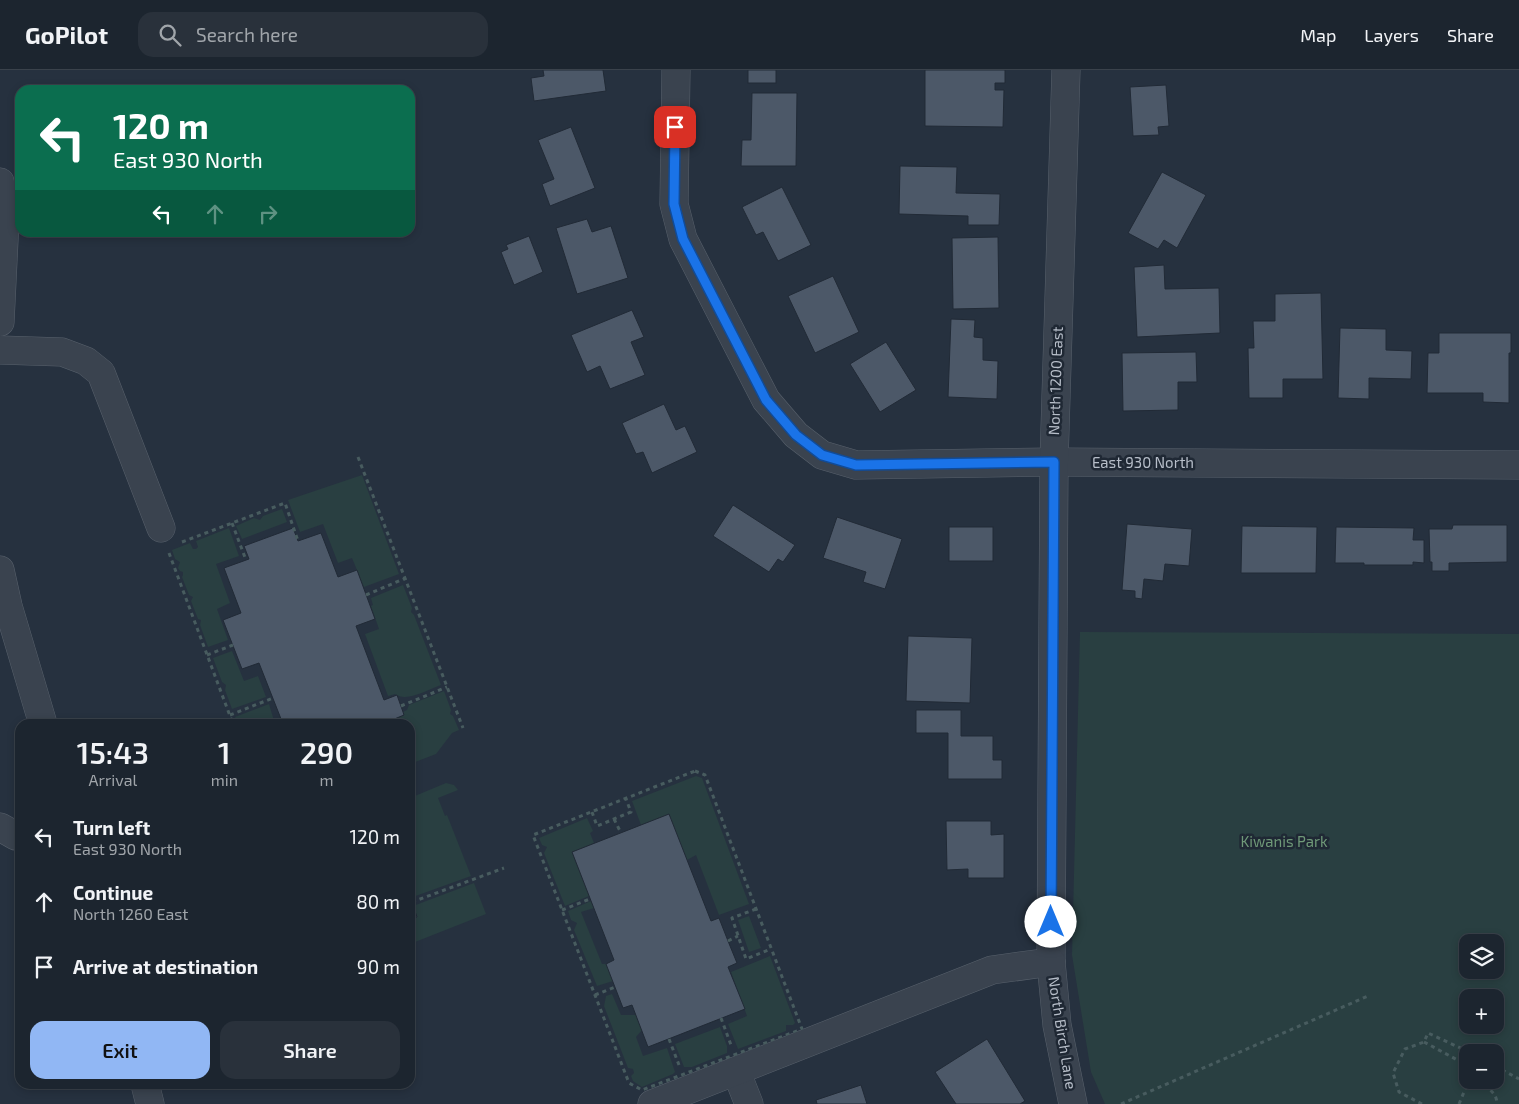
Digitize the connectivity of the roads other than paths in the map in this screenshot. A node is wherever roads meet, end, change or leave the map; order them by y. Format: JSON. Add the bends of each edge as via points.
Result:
{"nodes":[{"id":1,"x":676,"y":70,"type":"edge"},
{"id":2,"x":1066,"y":70,"type":"edge"},
{"id":3,"x":0,"y":182,"type":"edge"},
{"id":4,"x":0,"y":322,"type":"edge"},
{"id":5,"x":0,"y":350,"type":"edge"},
{"id":6,"x":1054,"y":462,"type":"junction"},
{"id":7,"x":1519,"y":466,"type":"edge"},
{"id":8,"x":168,"y":540,"type":"road end"},
{"id":9,"x":0,"y":570,"type":"edge"},
{"id":10,"x":42,"y":719,"type":"edge"},
{"id":11,"x":0,"y":828,"type":"edge"},
{"id":12,"x":15,"y":836,"type":"edge"},
{"id":13,"x":1051,"y":962,"type":"junction"},
{"id":14,"x":736,"y":1063,"type":"junction"},
{"id":15,"x":146,"y":1089,"type":"edge"},
{"id":16,"x":150,"y":1104,"type":"edge"},
{"id":17,"x":652,"y":1104,"type":"edge"},
{"id":18,"x":749,"y":1104,"type":"edge"},
{"id":19,"x":1073,"y":1104,"type":"edge"}],
"edges":[{"from":1,"to":6,"type":"street","name":"East 930 North","via":[[674,204],[683,239],[766,400],[796,435],[822,455],[856,465]]},
{"from":2,"to":6,"type":"street","name":"North 1200 East"},
{"from":3,"to":4,"type":"street","via":[[4,219]]},
{"from":5,"to":8,"type":"street","via":[[62,352],[86,361],[102,372]]},
{"from":6,"to":7,"type":"street","name":"East 930 North"},
{"from":6,"to":13,"type":"street","name":"North 1200 East"},
{"from":9,"to":10,"type":"street"},
{"from":11,"to":12,"type":"street"},
{"from":13,"to":14,"type":"street","via":[[992,970]]},
{"from":13,"to":19,"type":"street","name":"North Birch Lane","via":[[1057,1025]]},
{"from":14,"to":17,"type":"street"},
{"from":14,"to":18,"type":"street"},
{"from":15,"to":16,"type":"street"}]}
